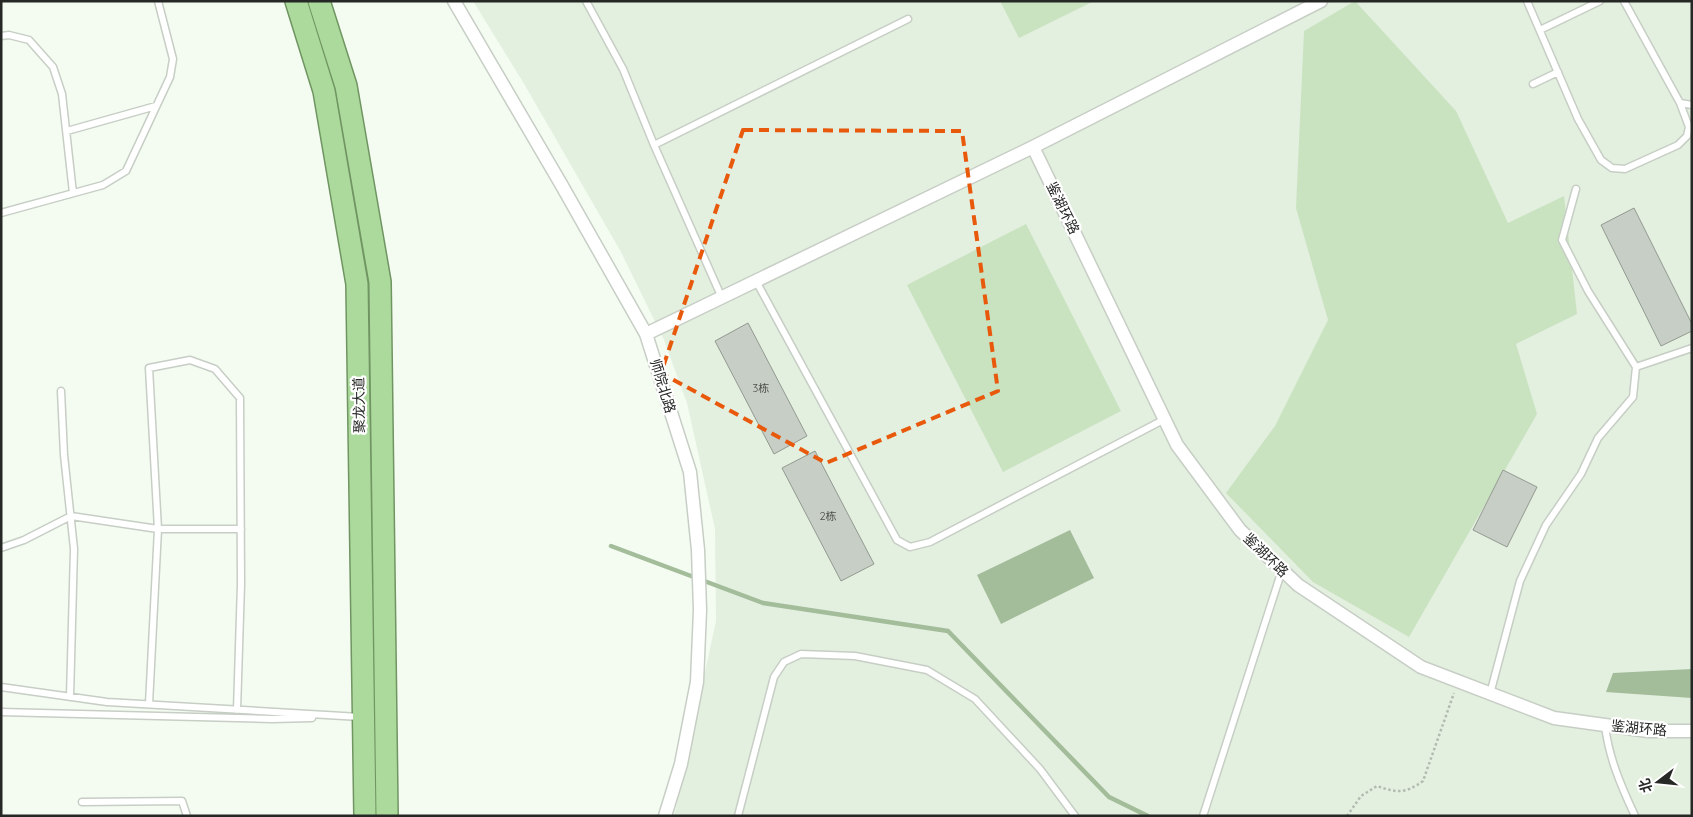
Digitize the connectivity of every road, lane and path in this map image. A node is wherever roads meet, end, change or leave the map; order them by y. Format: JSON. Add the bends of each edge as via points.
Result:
{"nodes":[{"id":1,"x":158,"y":1,"type":"edge"},
{"id":2,"x":296,"y":1,"type":"edge"},
{"id":3,"x":320,"y":1,"type":"edge"},
{"id":4,"x":454,"y":1,"type":"edge"},
{"id":5,"x":586,"y":1,"type":"edge"},
{"id":6,"x":1321,"y":1,"type":"edge"},
{"id":7,"x":1527,"y":1,"type":"edge"},
{"id":8,"x":1600,"y":1,"type":"edge"},
{"id":9,"x":1624,"y":1,"type":"edge"},
{"id":10,"x":908,"y":19,"type":"dead end"},
{"id":11,"x":1540,"y":30,"type":"junction"},
{"id":12,"x":1,"y":36,"type":"edge"},
{"id":13,"x":1558,"y":72,"type":"junction"},
{"id":14,"x":1533,"y":84,"type":"dead end"},
{"id":15,"x":1680,"y":103,"type":"junction"},
{"id":16,"x":1692,"y":105,"type":"edge"},
{"id":17,"x":156,"y":106,"type":"junction"},
{"id":18,"x":67,"y":131,"type":"junction"},
{"id":19,"x":654,"y":145,"type":"junction"},
{"id":20,"x":1033,"y":147,"type":"junction"},
{"id":21,"x":1576,"y":189,"type":"dead end"},
{"id":22,"x":73,"y":193,"type":"junction"},
{"id":23,"x":1,"y":213,"type":"edge"},
{"id":24,"x":756,"y":281,"type":"junction"},
{"id":25,"x":722,"y":298,"type":"junction"},
{"id":26,"x":646,"y":334,"type":"junction"},
{"id":27,"x":1692,"y":348,"type":"edge"},
{"id":28,"x":1636,"y":367,"type":"junction"},
{"id":29,"x":61,"y":392,"type":"dead end"},
{"id":30,"x":1165,"y":419,"type":"junction"},
{"id":31,"x":71,"y":516,"type":"junction"},
{"id":32,"x":158,"y":529,"type":"junction"},
{"id":33,"x":241,"y":529,"type":"junction"},
{"id":34,"x":1,"y":548,"type":"edge"},
{"id":35,"x":1282,"y":570,"type":"junction"},
{"id":36,"x":1458,"y":681,"type":"junction"},
{"id":37,"x":1,"y":687,"type":"edge"},
{"id":38,"x":1490,"y":694,"type":"junction"},
{"id":39,"x":70,"y":696,"type":"junction"},
{"id":40,"x":149,"y":704,"type":"junction"},
{"id":41,"x":237,"y":710,"type":"junction"},
{"id":42,"x":1,"y":712,"type":"edge"},
{"id":43,"x":364,"y":718,"type":"junction"},
{"id":44,"x":1605,"y":726,"type":"junction"},
{"id":45,"x":1692,"y":731,"type":"edge"},
{"id":46,"x":82,"y":802,"type":"dead end"},
{"id":47,"x":1203,"y":815,"type":"edge"},
{"id":48,"x":186,"y":816,"type":"edge"},
{"id":49,"x":365,"y":816,"type":"edge"},
{"id":50,"x":387,"y":816,"type":"edge"},
{"id":51,"x":665,"y":816,"type":"edge"},
{"id":52,"x":738,"y":816,"type":"edge"},
{"id":53,"x":1075,"y":816,"type":"edge"},
{"id":54,"x":1347,"y":816,"type":"edge"},
{"id":55,"x":1635,"y":816,"type":"edge"}],
"edges":[{"from":1,"to":17,"type":"lane","via":[[173,59],[170,77]]},
{"from":2,"to":43,"type":"highway","name":"聚龙大道","via":[[324,92],[357,284]]},
{"from":3,"to":50,"type":"highway","name":"聚龙大道","via":[[346,86],[380,282]]},
{"from":4,"to":26,"type":"street","name":"师院北路"},
{"from":5,"to":19,"type":"lane","via":[[622,68]]},
{"from":6,"to":20,"type":"street"},
{"from":7,"to":11,"type":"lane"},
{"from":8,"to":11,"type":"lane"},
{"from":9,"to":15,"type":"lane"},
{"from":10,"to":19,"type":"lane"},
{"from":11,"to":13,"type":"lane"},
{"from":12,"to":18,"type":"lane","via":[[29,40],[52,67],[62,94]]},
{"from":13,"to":14,"type":"lane"},
{"from":13,"to":15,"type":"lane","via":[[1578,119],[1601,160],[1612,168],[1626,169],[1678,145],[1687,136],[1689,127]]},
{"from":15,"to":16,"type":"lane"},
{"from":17,"to":18,"type":"lane"},
{"from":17,"to":22,"type":"lane","via":[[126,171],[103,185]]},
{"from":18,"to":22,"type":"lane"},
{"from":19,"to":25,"type":"lane"},
{"from":20,"to":24,"type":"street"},
{"from":20,"to":30,"type":"street","name":"鉴湖环路"},
{"from":21,"to":28,"type":"lane","via":[[1562,240],[1588,291]]},
{"from":22,"to":23,"type":"lane"},
{"from":24,"to":25,"type":"street"},
{"from":24,"to":30,"type":"lane","via":[[897,540],[910,547],[930,542]]},
{"from":25,"to":26,"type":"street"},
{"from":26,"to":51,"type":"street","name":"师院北路","via":[[690,472],[698,550],[697,682],[681,764]]},
{"from":27,"to":28,"type":"lane"},
{"from":28,"to":38,"type":"lane","via":[[1633,396],[1598,438],[1581,474],[1546,525],[1520,581]]},
{"from":29,"to":31,"type":"lane"},
{"from":30,"to":35,"type":"street","name":"鉴湖环路","via":[[1177,445],[1240,530]]},
{"from":31,"to":32,"type":"lane"},
{"from":31,"to":34,"type":"lane"},
{"from":31,"to":39,"type":"lane","via":[[74,549]]},
{"from":32,"to":33,"type":"lane"},
{"from":32,"to":33,"type":"lane","via":[[149,368],[190,360],[215,369],[240,398]]},
{"from":32,"to":40,"type":"lane"},
{"from":33,"to":41,"type":"lane"},
{"from":35,"to":36,"type":"street","name":"鉴湖环路","via":[[1298,585],[1421,667]]},
{"from":35,"to":47,"type":"lane"},
{"from":36,"to":38,"type":"street","name":"鉴湖环路"},
{"from":36,"to":54,"type":"path","via":[[1422,782],[1411,790],[1395,792],[1377,786],[1362,796]]},
{"from":37,"to":39,"type":"lane"},
{"from":38,"to":44,"type":"street","name":"鉴湖环路","via":[[1554,718]]},
{"from":39,"to":40,"type":"lane"},
{"from":40,"to":41,"type":"lane"},
{"from":41,"to":43,"type":"lane"},
{"from":42,"to":43,"type":"lane","via":[[272,719]]},
{"from":43,"to":49,"type":"highway","name":"聚龙大道"},
{"from":44,"to":45,"type":"street","name":"鉴湖环路","via":[[1648,731]]},
{"from":44,"to":55,"type":"lane","via":[[1608,748]]},
{"from":46,"to":48,"type":"lane","via":[[182,801]]},
{"from":52,"to":53,"type":"lane","via":[[774,677],[784,662],[801,654],[855,656],[927,670],[975,699],[1040,769]]}]}
